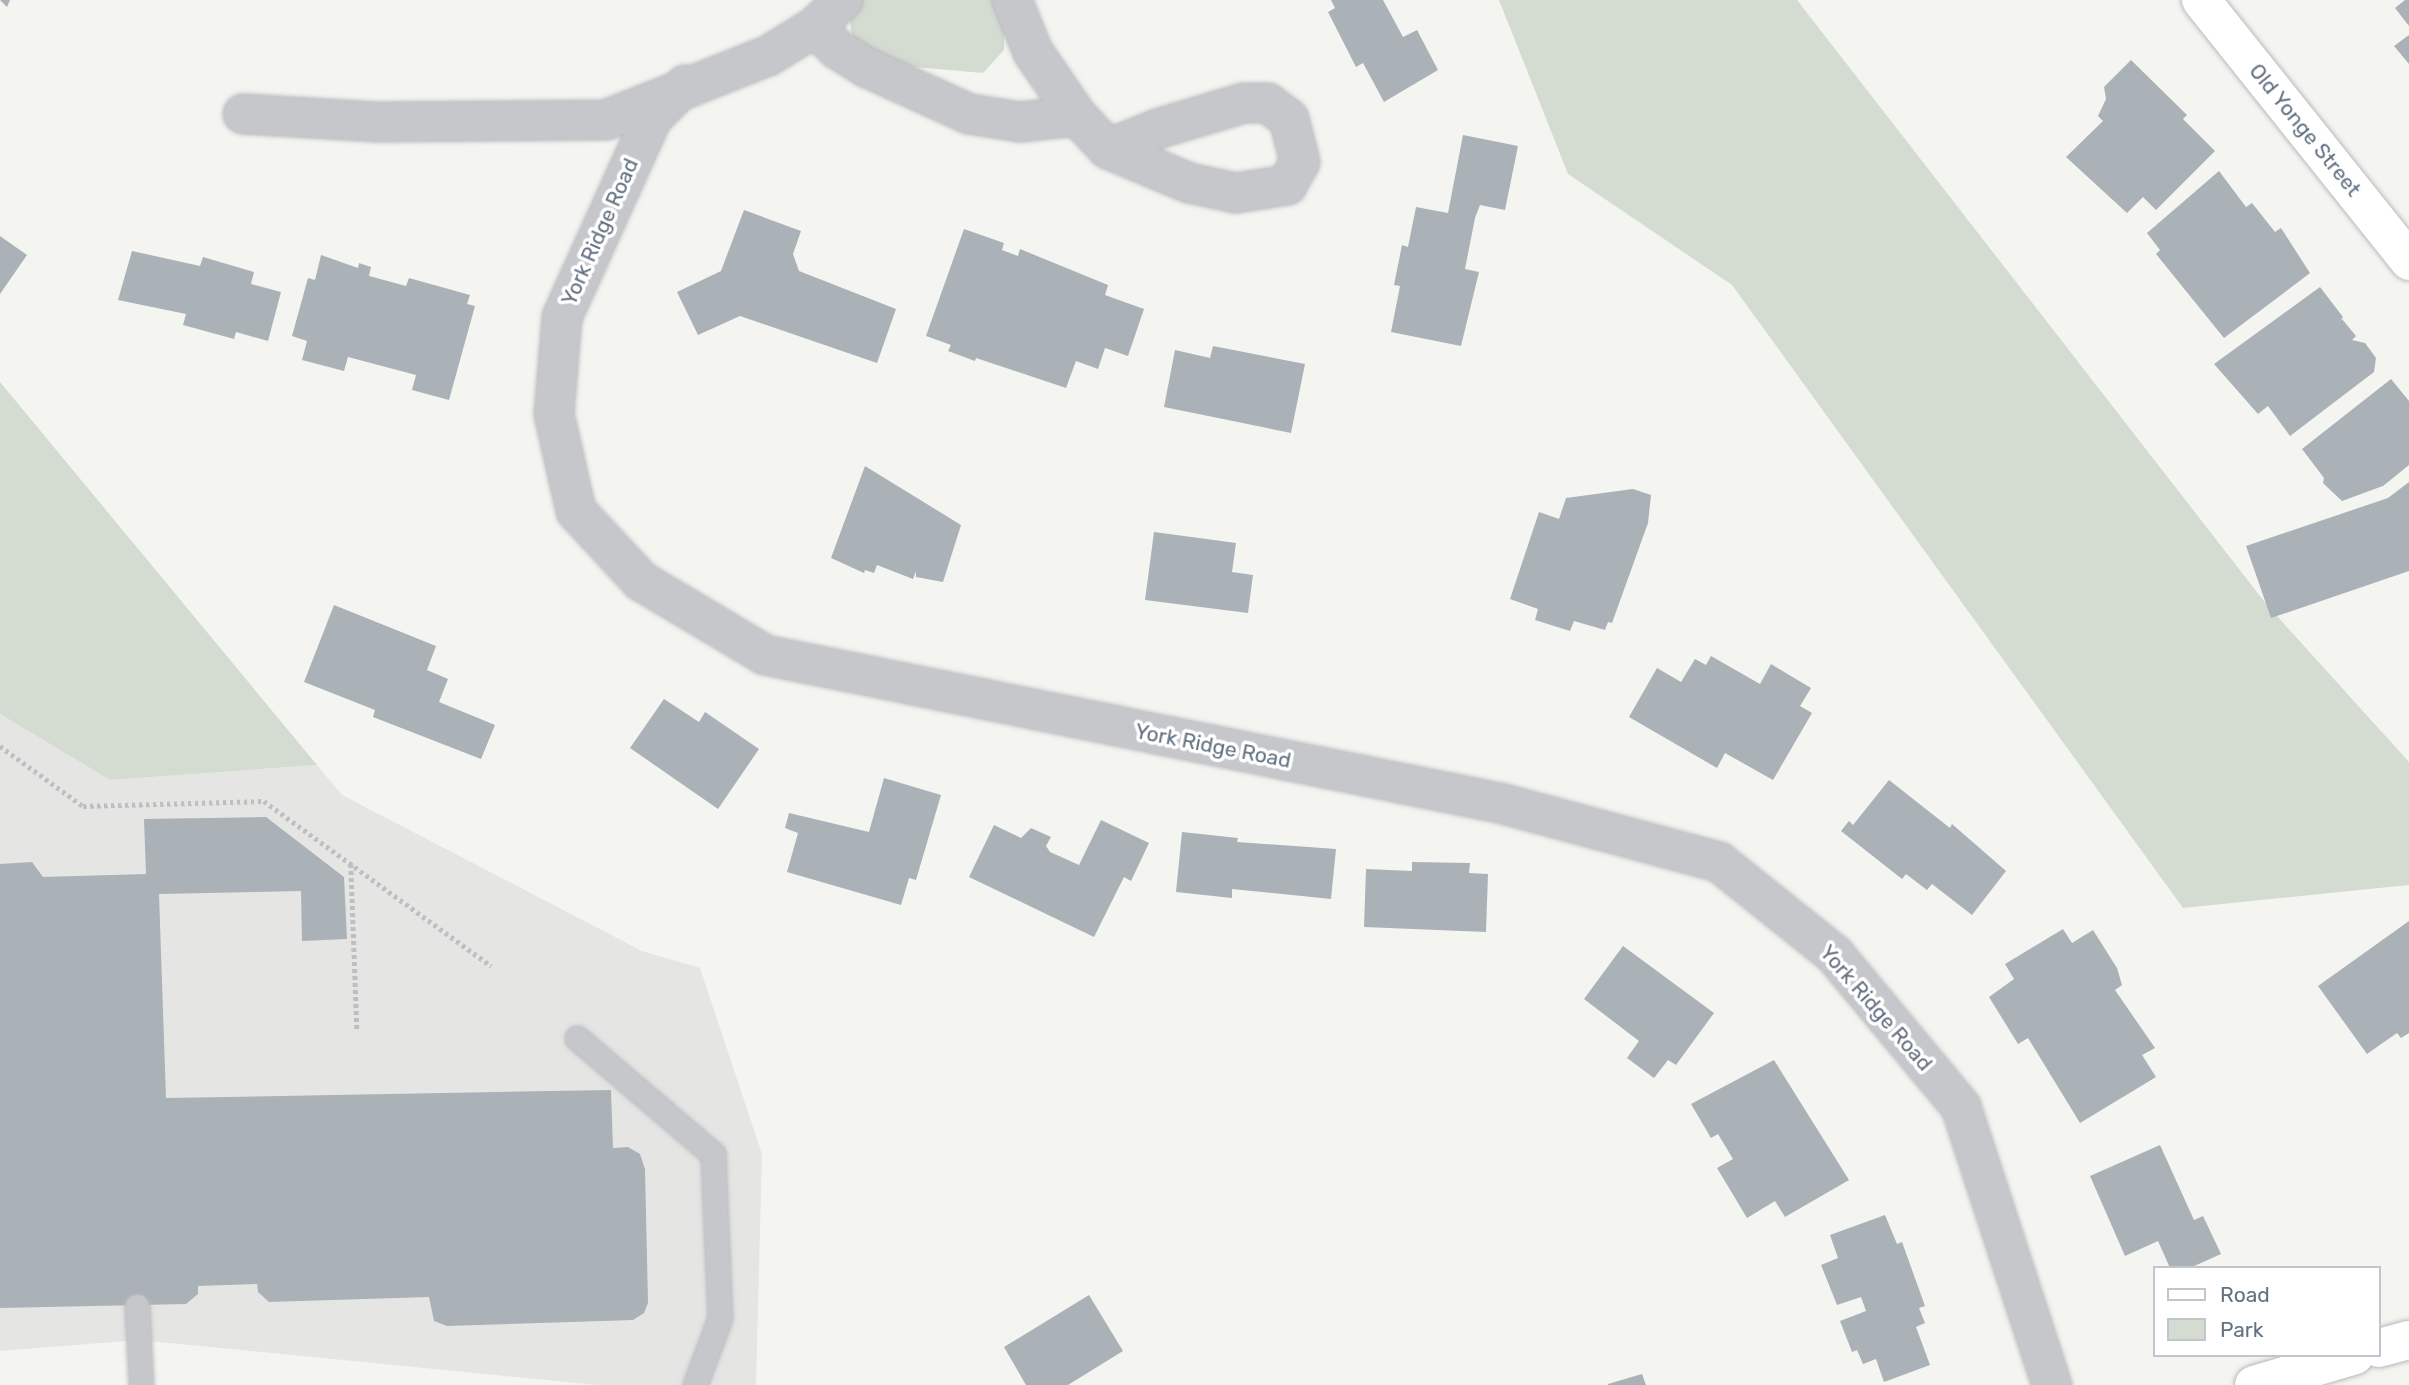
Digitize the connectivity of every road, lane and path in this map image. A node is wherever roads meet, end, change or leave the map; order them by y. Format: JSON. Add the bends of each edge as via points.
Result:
{"nodes":[{"id":1,"x":842,"y":0,"type":"edge"},
{"id":2,"x":1012,"y":0,"type":"edge"},
{"id":3,"x":2201,"y":0,"type":"edge"},
{"id":4,"x":815,"y":27,"type":"junction"},
{"id":5,"x":685,"y":85,"type":"junction"},
{"id":6,"x":243,"y":114,"type":"dead end"},
{"id":7,"x":1077,"y":116,"type":"junction"},
{"id":8,"x":1108,"y":149,"type":"dead end"},
{"id":9,"x":2409,"y":261,"type":"edge"},
{"id":10,"x":0,"y":746,"type":"edge"},
{"id":11,"x":351,"y":863,"type":"junction"},
{"id":12,"x":491,"y":966,"type":"dead end"},
{"id":13,"x":357,"y":1031,"type":"dead end"},
{"id":14,"x":577,"y":1038,"type":"dead end"},
{"id":15,"x":137,"y":1306,"type":"dead end"},
{"id":16,"x":2409,"y":1340,"type":"edge"},
{"id":17,"x":2381,"y":1347,"type":"edge"},
{"id":18,"x":2349,"y":1357,"type":"edge"},
{"id":19,"x":141,"y":1385,"type":"edge"},
{"id":20,"x":695,"y":1385,"type":"edge"},
{"id":21,"x":2052,"y":1385,"type":"edge"},
{"id":22,"x":2254,"y":1385,"type":"edge"}],
"edges":[{"from":1,"to":4,"type":"street","name":"York Ridge Road"},
{"from":2,"to":7,"type":"street","via":[[1033,52]]},
{"from":3,"to":9,"type":"street","name":"Old Yonge Street"},
{"from":4,"to":5,"type":"street","name":"York Ridge Road","via":[[768,56]]},
{"from":4,"to":7,"type":"street","via":[[868,68],[969,114],[1020,122]]},
{"from":5,"to":6,"type":"street","name":"York Ridge Road","via":[[606,120],[376,122]]},
{"from":5,"to":21,"type":"street","name":"York Ridge Road","via":[[652,118],[562,317],[554,414],[576,511],[641,581],[765,655],[1504,804],[1719,862],[1834,954],[1961,1107]]},
{"from":7,"to":8,"type":"street"},
{"from":10,"to":11,"type":"path","via":[[83,806],[264,801]]},
{"from":11,"to":12,"type":"path"},
{"from":11,"to":13,"type":"path"},
{"from":14,"to":20,"type":"lane","via":[[713,1154],[720,1318]]},
{"from":15,"to":19,"type":"lane"},
{"from":16,"to":17,"type":"street"},
{"from":18,"to":22,"type":"street"}]}
